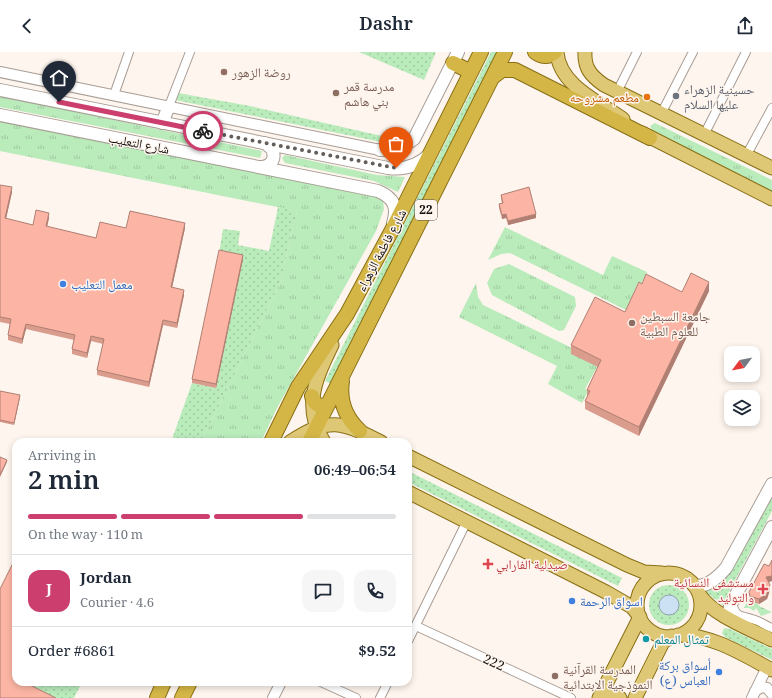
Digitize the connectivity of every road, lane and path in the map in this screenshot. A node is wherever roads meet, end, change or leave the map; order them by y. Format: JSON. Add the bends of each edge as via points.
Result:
{"nodes":[{"id":1,"x":129,"y":52,"type":"edge"},
{"id":2,"x":190,"y":52,"type":"edge"},
{"id":3,"x":481,"y":52,"type":"edge"},
{"id":4,"x":505,"y":52,"type":"edge"},
{"id":5,"x":534,"y":52,"type":"edge"},
{"id":6,"x":556,"y":52,"type":"edge"},
{"id":7,"x":585,"y":52,"type":"edge"},
{"id":8,"x":638,"y":52,"type":"edge"},
{"id":9,"x":693,"y":52,"type":"edge"},
{"id":10,"x":746,"y":52,"type":"edge"},
{"id":11,"x":455,"y":58,"type":"edge"},
{"id":12,"x":0,"y":72,"type":"edge"},
{"id":13,"x":471,"y":72,"type":"junction"},
{"id":14,"x":490,"y":82,"type":"junction"},
{"id":15,"x":0,"y":90,"type":"edge"},
{"id":16,"x":617,"y":92,"type":"junction"},
{"id":17,"x":114,"y":95,"type":"junction"},
{"id":18,"x":168,"y":106,"type":"junction"},
{"id":19,"x":772,"y":108,"type":"edge"},
{"id":20,"x":661,"y":114,"type":"junction"},
{"id":21,"x":0,"y":115,"type":"edge"},
{"id":22,"x":162,"y":123,"type":"junction"},
{"id":23,"x":704,"y":135,"type":"junction"},
{"id":24,"x":650,"y":138,"type":"junction"},
{"id":25,"x":265,"y":143,"type":"junction"},
{"id":26,"x":291,"y":148,"type":"junction"},
{"id":27,"x":380,"y":150,"type":"joint"},
{"id":28,"x":431,"y":153,"type":"junction"},
{"id":29,"x":746,"y":156,"type":"junction"},
{"id":30,"x":262,"y":167,"type":"junction"},
{"id":31,"x":772,"y":168,"type":"edge"},
{"id":32,"x":286,"y":172,"type":"junction"},
{"id":33,"x":772,"y":199,"type":"edge"},
{"id":34,"x":391,"y":232,"type":"junction"},
{"id":35,"x":348,"y":314,"type":"junction"},
{"id":36,"x":347,"y":367,"type":"junction"},
{"id":37,"x":312,"y":396,"type":"junction"},
{"id":38,"x":329,"y":403,"type":"junction"},
{"id":39,"x":341,"y":425,"type":"junction"},
{"id":40,"x":316,"y":427,"type":"junction"},
{"id":41,"x":360,"y":431,"type":"junction"},
{"id":42,"x":273,"y":438,"type":"edge"},
{"id":43,"x":297,"y":438,"type":"edge"},
{"id":44,"x":311,"y":438,"type":"edge"},
{"id":45,"x":322,"y":438,"type":"edge"},
{"id":46,"x":324,"y":438,"type":"edge"},
{"id":47,"x":373,"y":438,"type":"edge"},
{"id":48,"x":412,"y":458,"type":"edge"},
{"id":49,"x":772,"y":484,"type":"edge"},
{"id":50,"x":412,"y":494,"type":"edge"},
{"id":51,"x":467,"y":521,"type":"junction"},
{"id":52,"x":772,"y":527,"type":"edge"},
{"id":53,"x":662,"y":573,"type":"junction"},
{"id":54,"x":696,"y":589,"type":"junction"},
{"id":55,"x":732,"y":601,"type":"junction"},
{"id":56,"x":640,"y":617,"type":"junction"},
{"id":57,"x":732,"y":620,"type":"junction"},
{"id":58,"x":416,"y":626,"type":"junction"},
{"id":59,"x":772,"y":628,"type":"edge"},
{"id":60,"x":412,"y":634,"type":"edge"},
{"id":61,"x":675,"y":636,"type":"junction"},
{"id":62,"x":772,"y":640,"type":"edge"},
{"id":63,"x":770,"y":668,"type":"edge"},
{"id":64,"x":162,"y":686,"type":"edge"},
{"id":65,"x":188,"y":686,"type":"edge"},
{"id":66,"x":279,"y":686,"type":"edge"},
{"id":67,"x":330,"y":686,"type":"edge"},
{"id":68,"x":386,"y":686,"type":"edge"},
{"id":69,"x":753,"y":695,"type":"edge"},
{"id":70,"x":772,"y":696,"type":"edge"},
{"id":71,"x":600,"y":697,"type":"edge"},
{"id":72,"x":157,"y":698,"type":"edge"},
{"id":73,"x":182,"y":698,"type":"edge"},
{"id":74,"x":273,"y":698,"type":"edge"},
{"id":75,"x":356,"y":698,"type":"edge"},
{"id":76,"x":380,"y":698,"type":"edge"},
{"id":77,"x":571,"y":698,"type":"edge"},
{"id":78,"x":620,"y":698,"type":"edge"},
{"id":79,"x":635,"y":698,"type":"edge"}],
"edges":[{"from":1,"to":17,"type":"street"},
{"from":2,"to":18,"type":"street"},
{"from":3,"to":13,"type":"highway","name":"شارع فاطمة الزهراء","number":"22"},
{"from":4,"to":14,"type":"highway","name":"شارع فاطمة الزهراء","number":"22"},
{"from":5,"to":6,"type":"highway","via":[[544,57]]},
{"from":6,"to":24,"type":"main road","via":[[560,68],[572,83]]},
{"from":7,"to":16,"type":"main road","via":[[588,72],[596,80]]},
{"from":8,"to":16,"type":"street"},
{"from":9,"to":20,"type":"street"},
{"from":10,"to":23,"type":"street"},
{"from":11,"to":13,"type":"highway"},
{"from":11,"to":27,"type":"main road","via":[[414,139],[398,149]]},
{"from":12,"to":17,"type":"street"},
{"from":13,"to":28,"type":"highway","name":"شارع فاطمة الزهراء","number":"22"},
{"from":14,"to":24,"type":"highway","via":[[502,70],[515,70]]},
{"from":14,"to":36,"type":"highway","name":"شارع فاطمة الزهراء","number":"22"},
{"from":15,"to":22,"type":"main road","name":"شارع التعليب"},
{"from":16,"to":20,"type":"main road"},
{"from":17,"to":18,"type":"street"},
{"from":18,"to":22,"type":"main road"},
{"from":18,"to":27,"type":"street"},
{"from":19,"to":29,"type":"street"},
{"from":20,"to":23,"type":"main road"},
{"from":21,"to":30,"type":"main road","name":"شارع التعليب"},
{"from":22,"to":25,"type":"main road","name":"شارع التعليب"},
{"from":23,"to":29,"type":"main road"},
{"from":24,"to":33,"type":"main road"},
{"from":25,"to":26,"type":"main road","name":"شارع التعليب"},
{"from":25,"to":30,"type":"main road","via":[[272,149],[274,158],[269,165]]},
{"from":26,"to":28,"type":"main road","name":"شارع التعليب","via":[[396,168],[421,161]]},
{"from":26,"to":32,"type":"main road","via":[[284,150],[278,157],[279,166]]},
{"from":28,"to":34,"type":"highway","name":"شارع فاطمة الزهراء","number":"22"},
{"from":29,"to":31,"type":"main road"},
{"from":30,"to":32,"type":"main road","name":"شارع التعليب"},
{"from":32,"to":34,"type":"main road","name":"شارع التعليب","via":[[372,189],[386,195],[395,205],[396,213]]},
{"from":34,"to":35,"type":"highway","name":"شارع فاطمة الزهراء","number":"22"},
{"from":35,"to":37,"type":"main road","via":[[323,364]]},
{"from":35,"to":42,"type":"highway","name":"شارع فاطمة الزهراء","number":"22","via":[[298,386]]},
{"from":36,"to":38,"type":"highway","name":"شارع فاطمة الزهراء","number":"22"},
{"from":36,"to":41,"type":"highway","via":[[342,386],[343,405],[348,417]]},
{"from":37,"to":38,"type":"highway","via":[[317,405]]},
{"from":37,"to":40,"type":"main road"},
{"from":38,"to":40,"type":"highway","name":"شارع فاطمة الزهراء","number":"22"},
{"from":39,"to":40,"type":"main road"},
{"from":39,"to":41,"type":"main road"},
{"from":39,"to":46,"type":"main road","via":[[328,428]]},
{"from":40,"to":43,"type":"main road"},
{"from":40,"to":44,"type":"highway","name":"شارع فاطمة الزهراء","number":"22"},
{"from":40,"to":45,"type":"main road"},
{"from":41,"to":47,"type":"main road"},
{"from":48,"to":53,"type":"main road","via":[[627,565],[644,572]]},
{"from":49,"to":54,"type":"main road","via":[[726,568],[708,584]]},
{"from":50,"to":51,"type":"main road"},
{"from":51,"to":56,"type":"main road","via":[[606,592],[632,607]]},
{"from":51,"to":58,"type":"street"},
{"from":52,"to":55,"type":"main road"},
{"from":53,"to":54,"type":"main road","via":[[681,576]]},
{"from":53,"to":56,"type":"main road","via":[[649,580],[642,588],[637,602]]},
{"from":54,"to":57,"type":"main road","via":[[710,606]]},
{"from":54,"to":61,"type":"main road","via":[[700,609],[697,619],[687,630]]},
{"from":55,"to":57,"type":"main road","via":[[729,611]]},
{"from":55,"to":59,"type":"street","via":[[739,615]]},
{"from":56,"to":61,"type":"main road","via":[[646,627],[655,634]]},
{"from":56,"to":71,"type":"main road"},
{"from":57,"to":62,"type":"main road"},
{"from":58,"to":60,"type":"street"},
{"from":58,"to":77,"type":"street","name":"222"},
{"from":61,"to":63,"type":"main road","via":[[694,635],[707,639]]},
{"from":61,"to":79,"type":"main road","via":[[663,642]]},
{"from":63,"to":69,"type":"street"},
{"from":64,"to":72,"type":"highway"},
{"from":65,"to":73,"type":"highway"},
{"from":66,"to":74,"type":"street"},
{"from":67,"to":75,"type":"street"},
{"from":68,"to":76,"type":"street"},
{"from":69,"to":70,"type":"street","via":[[762,687],[767,688]]},
{"from":71,"to":78,"type":"main road","via":[[608,694]]}]}
